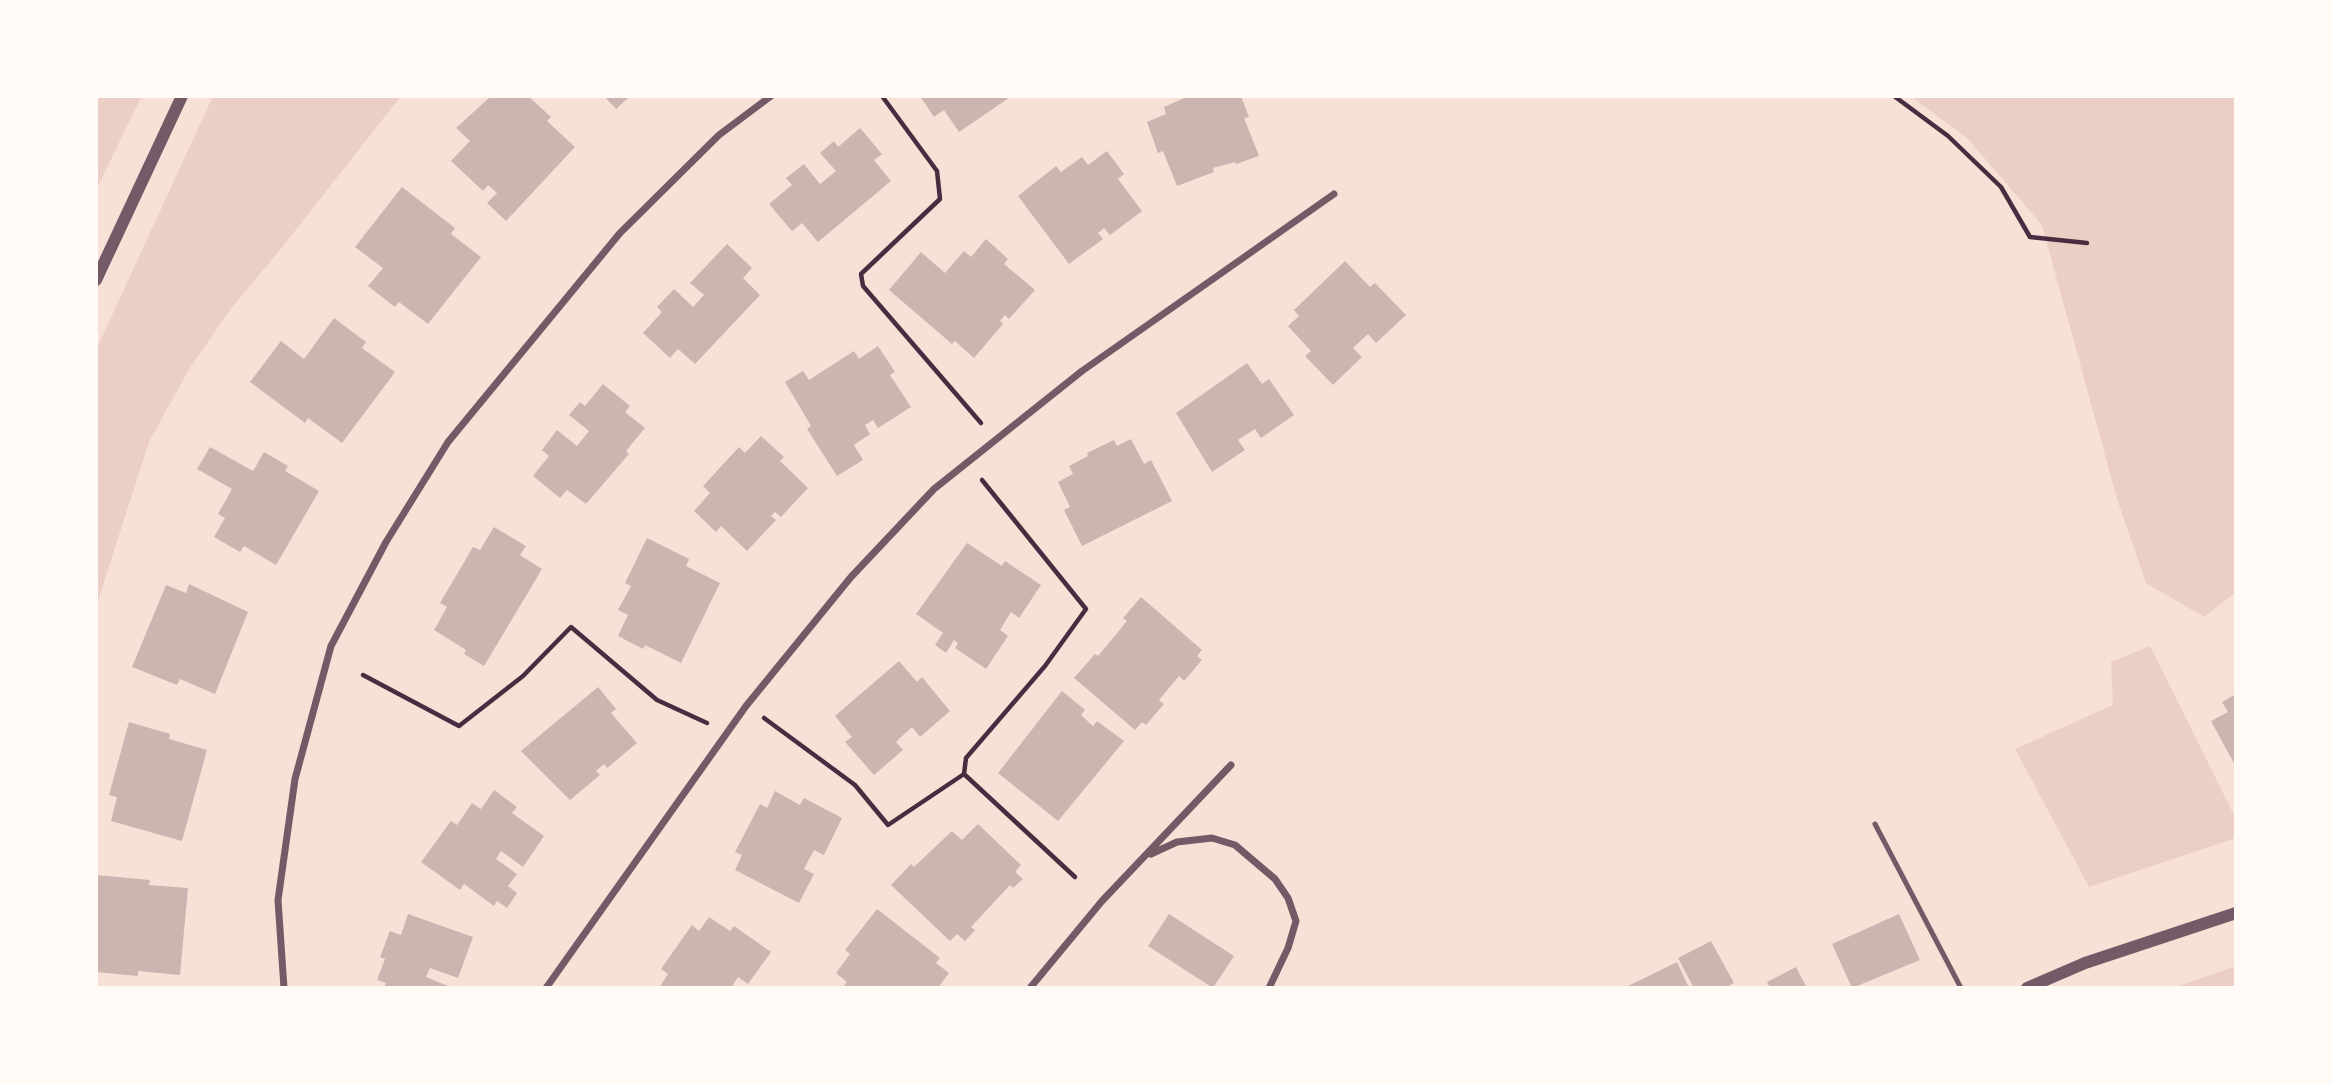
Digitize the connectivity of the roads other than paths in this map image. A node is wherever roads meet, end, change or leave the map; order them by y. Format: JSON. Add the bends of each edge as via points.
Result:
{"nodes":[{"id":1,"x":182,"y":96,"type":"edge"},
{"id":2,"x":771,"y":96,"type":"edge"},
{"id":3,"x":1334,"y":194,"type":"dead end"},
{"id":4,"x":96,"y":280,"type":"edge"},
{"id":5,"x":1231,"y":765,"type":"dead end"},
{"id":6,"x":1875,"y":824,"type":"dead end"},
{"id":7,"x":1144,"y":858,"type":"junction"},
{"id":8,"x":2236,"y":914,"type":"edge"},
{"id":9,"x":284,"y":988,"type":"edge"},
{"id":10,"x":546,"y":988,"type":"edge"},
{"id":11,"x":1030,"y":988,"type":"edge"},
{"id":12,"x":1269,"y":988,"type":"edge"},
{"id":13,"x":1961,"y":988,"type":"edge"},
{"id":14,"x":2027,"y":988,"type":"edge"}],
"edges":[{"from":1,"to":4,"type":"street"},
{"from":2,"to":9,"type":"street","via":[[719,135],[620,233],[448,442],[386,542],[331,646],[295,779],[278,900]]},
{"from":3,"to":10,"type":"street","via":[[1082,371],[934,489],[851,577],[746,705]]},
{"from":5,"to":7,"type":"street"},
{"from":6,"to":13,"type":"lane"},
{"from":7,"to":11,"type":"street"},
{"from":7,"to":12,"type":"street","via":[[1177,842],[1212,838],[1235,845],[1275,879],[1296,921]]},
{"from":8,"to":14,"type":"street","via":[[2085,963]]}]}
